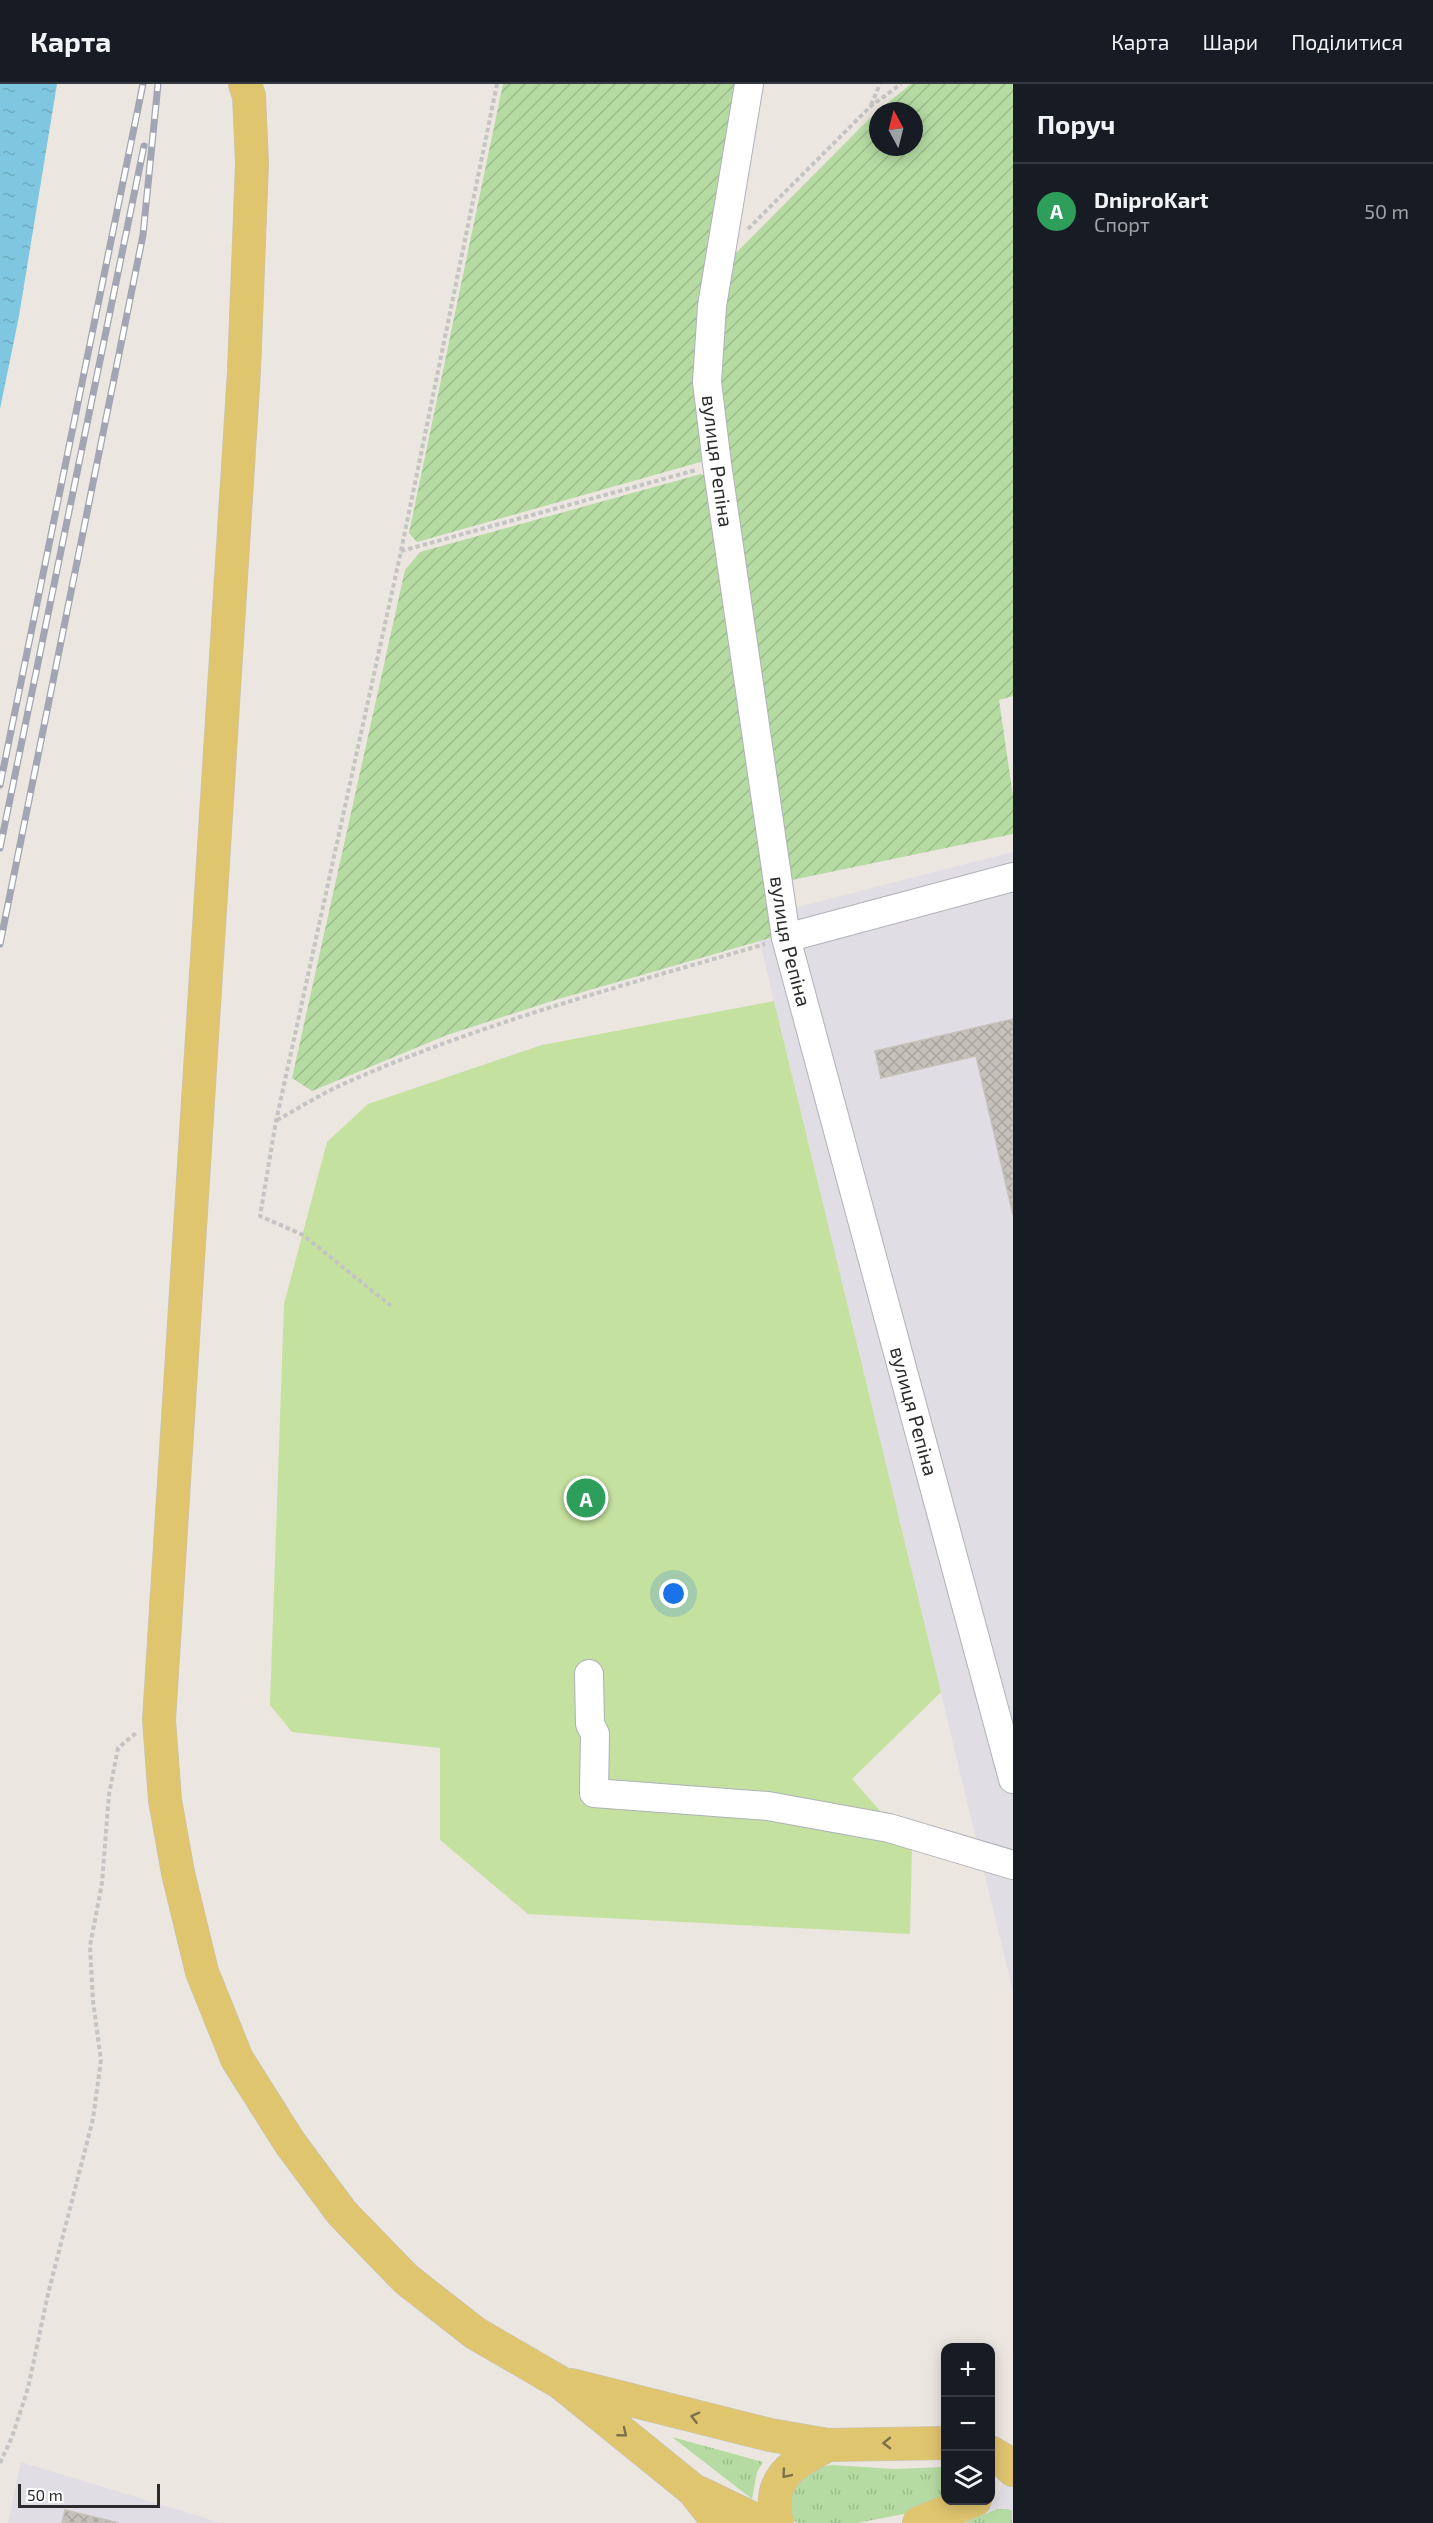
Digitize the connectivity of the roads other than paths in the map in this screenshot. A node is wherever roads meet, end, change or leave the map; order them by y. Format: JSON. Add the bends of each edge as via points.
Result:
{"nodes":[{"id":1,"x":749,"y":84,"type":"edge"},
{"id":2,"x":248,"y":88,"type":"edge"},
{"id":3,"x":1013,"y":877,"type":"edge"},
{"id":4,"x":786,"y":938,"type":"junction"},
{"id":5,"x":589,"y":1674,"type":"dead end"},
{"id":6,"x":1013,"y":1779,"type":"edge"},
{"id":7,"x":1013,"y":1865,"type":"edge"},
{"id":8,"x":561,"y":2383,"type":"junction"},
{"id":9,"x":1013,"y":2436,"type":"edge"},
{"id":10,"x":995,"y":2438,"type":"edge"},
{"id":11,"x":941,"y":2443,"type":"edge"},
{"id":12,"x":828,"y":2445,"type":"junction"},
{"id":13,"x":995,"y":2455,"type":"edge"},
{"id":14,"x":1013,"y":2470,"type":"edge"},
{"id":15,"x":1013,"y":2485,"type":"edge"},
{"id":16,"x":693,"y":2490,"type":"junction"},
{"id":17,"x":995,"y":2492,"type":"edge"},
{"id":18,"x":963,"y":2505,"type":"edge"},
{"id":19,"x":719,"y":2523,"type":"edge"},
{"id":20,"x":762,"y":2523,"type":"edge"},
{"id":21,"x":777,"y":2523,"type":"edge"},
{"id":22,"x":919,"y":2523,"type":"edge"}],
"edges":[{"from":1,"to":4,"type":"street","name":"вулиця Репіна","via":[[711,306],[707,382]]},
{"from":2,"to":8,"type":"main road","via":[[252,163],[244,371],[159,1720],[165,1800],[202,1972],[237,2059],[290,2143],[342,2213],[406,2279],[475,2333]]},
{"from":3,"to":4,"type":"street"},
{"from":4,"to":6,"type":"street","name":"вулиця Репіна"},
{"from":5,"to":7,"type":"street","via":[[590,1724],[595,1734],[594,1793],[768,1806],[889,1828]]},
{"from":12,"to":8,"type":"main road","one_way":true,"via":[[770,2436]]},
{"from":8,"to":16,"type":"main road","one_way":true},
{"from":9,"to":10,"type":"main road"},
{"from":11,"to":12,"type":"main road","one_way":true},
{"from":12,"to":21,"type":"main road","one_way":true,"via":[[797,2462],[782,2476],[775,2502]]},
{"from":13,"to":14,"type":"main road"},
{"from":15,"to":17,"type":"main road"},
{"from":16,"to":19,"type":"main road"},
{"from":16,"to":20,"type":"main road"},
{"from":18,"to":22,"type":"main road"}]}
